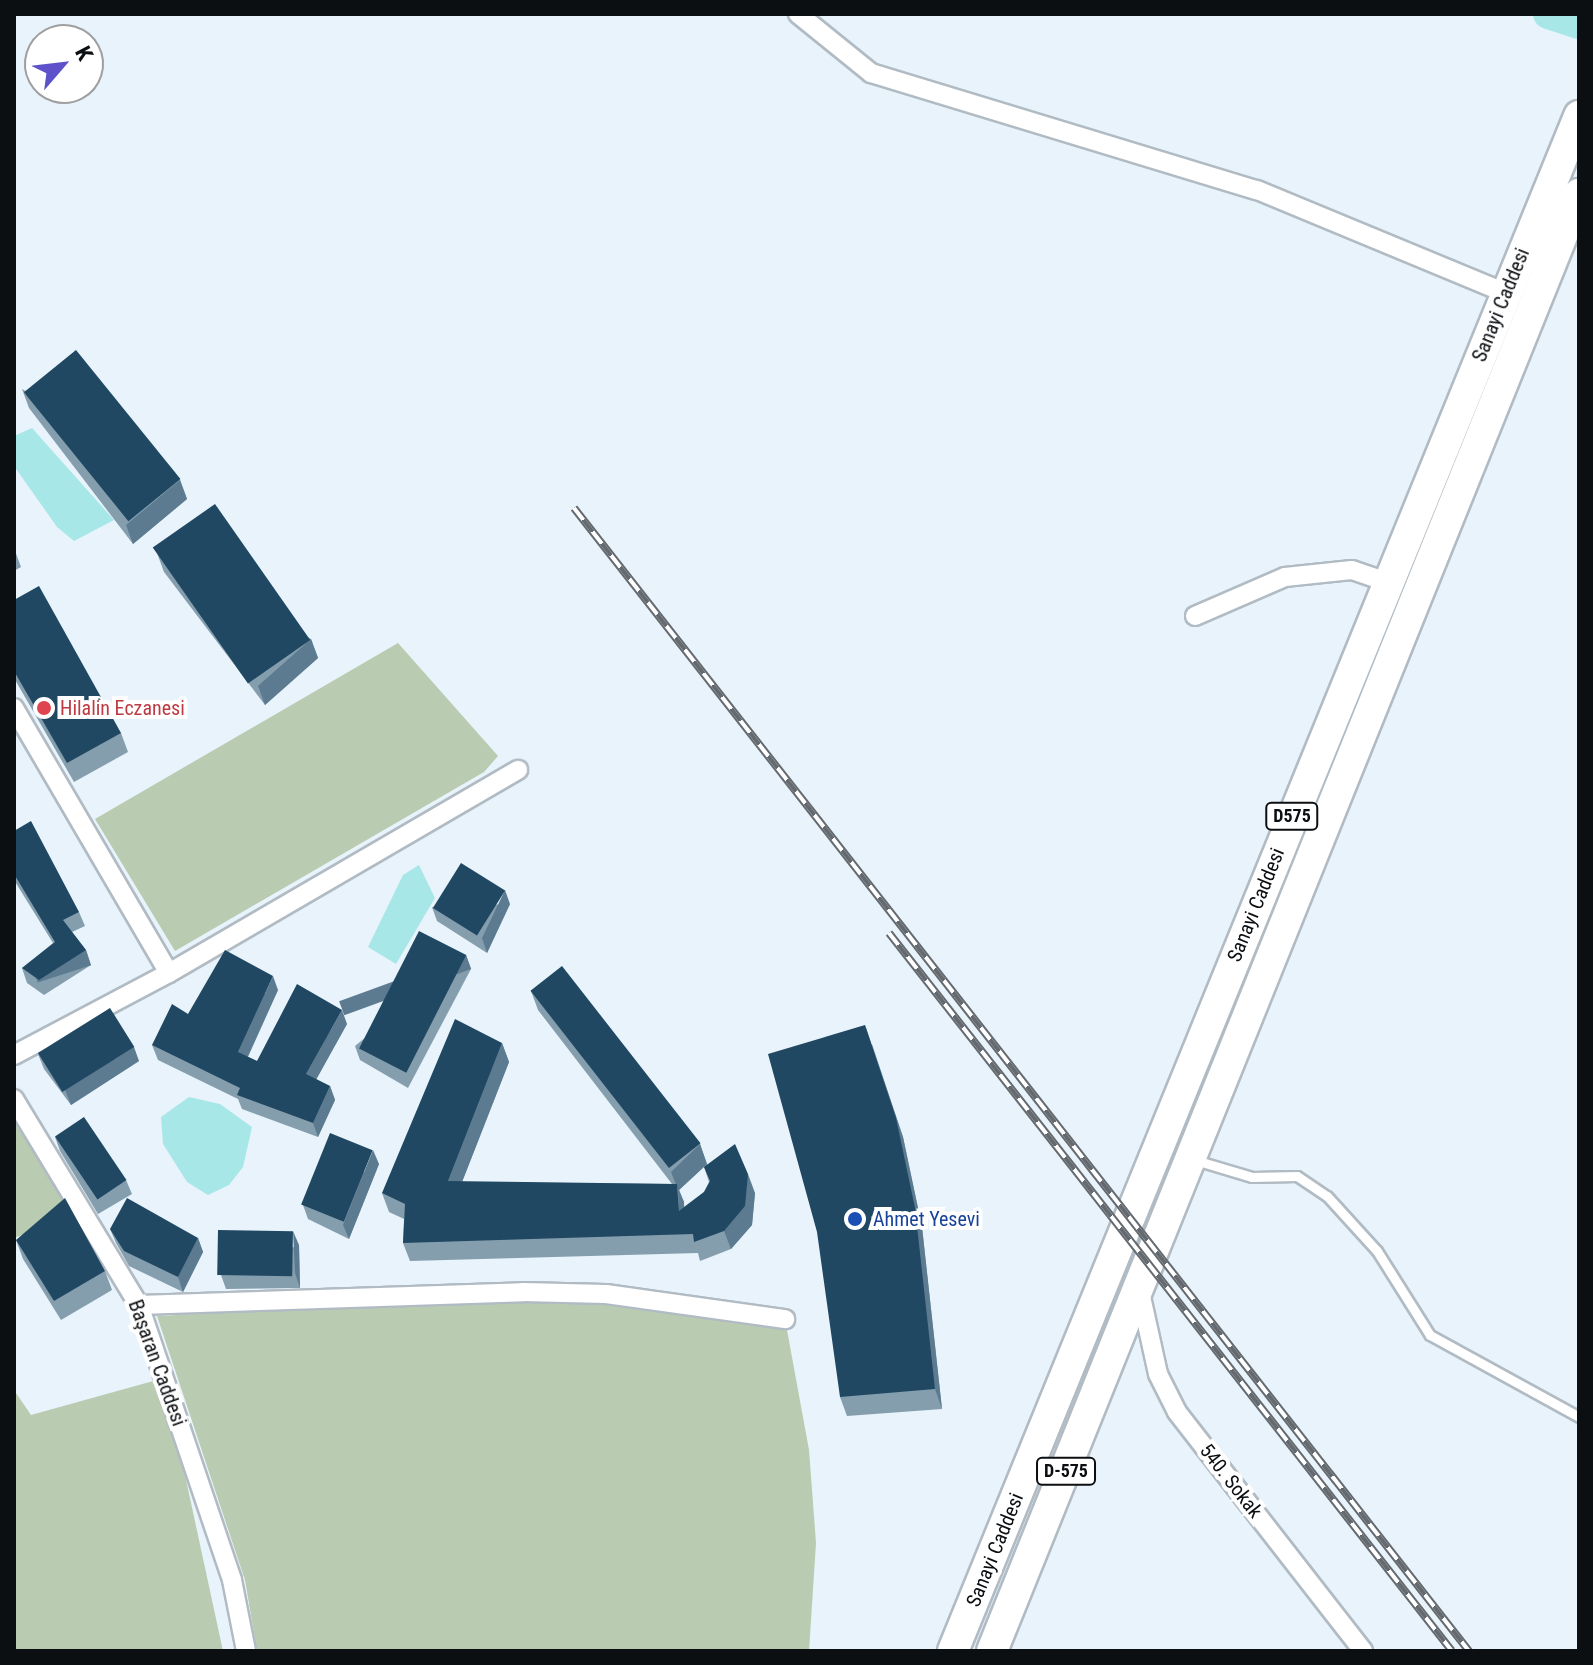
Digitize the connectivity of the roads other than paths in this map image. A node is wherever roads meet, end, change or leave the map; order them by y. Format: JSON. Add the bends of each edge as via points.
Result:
{"nodes":[{"id":1,"x":798,"y":14,"type":"edge"},
{"id":2,"x":1579,"y":116,"type":"edge"},
{"id":3,"x":1579,"y":194,"type":"edge"},
{"id":4,"x":1506,"y":293,"type":"junction"},
{"id":5,"x":1387,"y":582,"type":"junction"},
{"id":6,"x":1195,"y":616,"type":"dead end"},
{"id":7,"x":14,"y":708,"type":"edge"},
{"id":8,"x":518,"y":770,"type":"dead end"},
{"id":9,"x":169,"y":973,"type":"junction"},
{"id":10,"x":14,"y":1055,"type":"edge"},
{"id":11,"x":14,"y":1099,"type":"edge"},
{"id":12,"x":1192,"y":1159,"type":"junction"},
{"id":13,"x":1140,"y":1291,"type":"junction"},
{"id":14,"x":139,"y":1305,"type":"junction"},
{"id":15,"x":785,"y":1319,"type":"dead end"},
{"id":16,"x":1579,"y":1417,"type":"edge"},
{"id":17,"x":246,"y":1651,"type":"edge"},
{"id":18,"x":953,"y":1651,"type":"edge"},
{"id":19,"x":992,"y":1651,"type":"edge"},
{"id":20,"x":1363,"y":1651,"type":"edge"}],
"edges":[{"from":1,"to":4,"type":"street","via":[[871,73],[1257,190]]},
{"from":2,"to":4,"type":"highway","name":"Sanayi Caddesi","number":"D575"},
{"from":3,"to":12,"type":"highway","name":"Sanayi Caddesi","number":"D575"},
{"from":4,"to":5,"type":"highway","name":"Sanayi Caddesi","number":"D575"},
{"from":5,"to":6,"type":"street","via":[[1352,570],[1285,577]]},
{"from":5,"to":18,"type":"highway","name":"Sanayi Caddesi","number":"D575"},
{"from":7,"to":9,"type":"street"},
{"from":8,"to":9,"type":"street"},
{"from":9,"to":10,"type":"street"},
{"from":11,"to":14,"type":"street","name":"Başaran Caddesi"},
{"from":12,"to":13,"type":"highway","name":"Sanayi Caddesi","number":"D575"},
{"from":12,"to":16,"type":"lane","via":[[1252,1177],[1297,1176],[1317,1189],[1377,1251],[1430,1335]]},
{"from":13,"to":19,"type":"highway","name":"Sanayi Caddesi","number":"D-575"},
{"from":13,"to":20,"type":"street","name":"540. Sokak","via":[[1158,1374],[1177,1412]]},
{"from":14,"to":15,"type":"street","via":[[606,1294]]},
{"from":14,"to":17,"type":"street","name":"Başaran Caddesi","via":[[232,1580]]}]}
